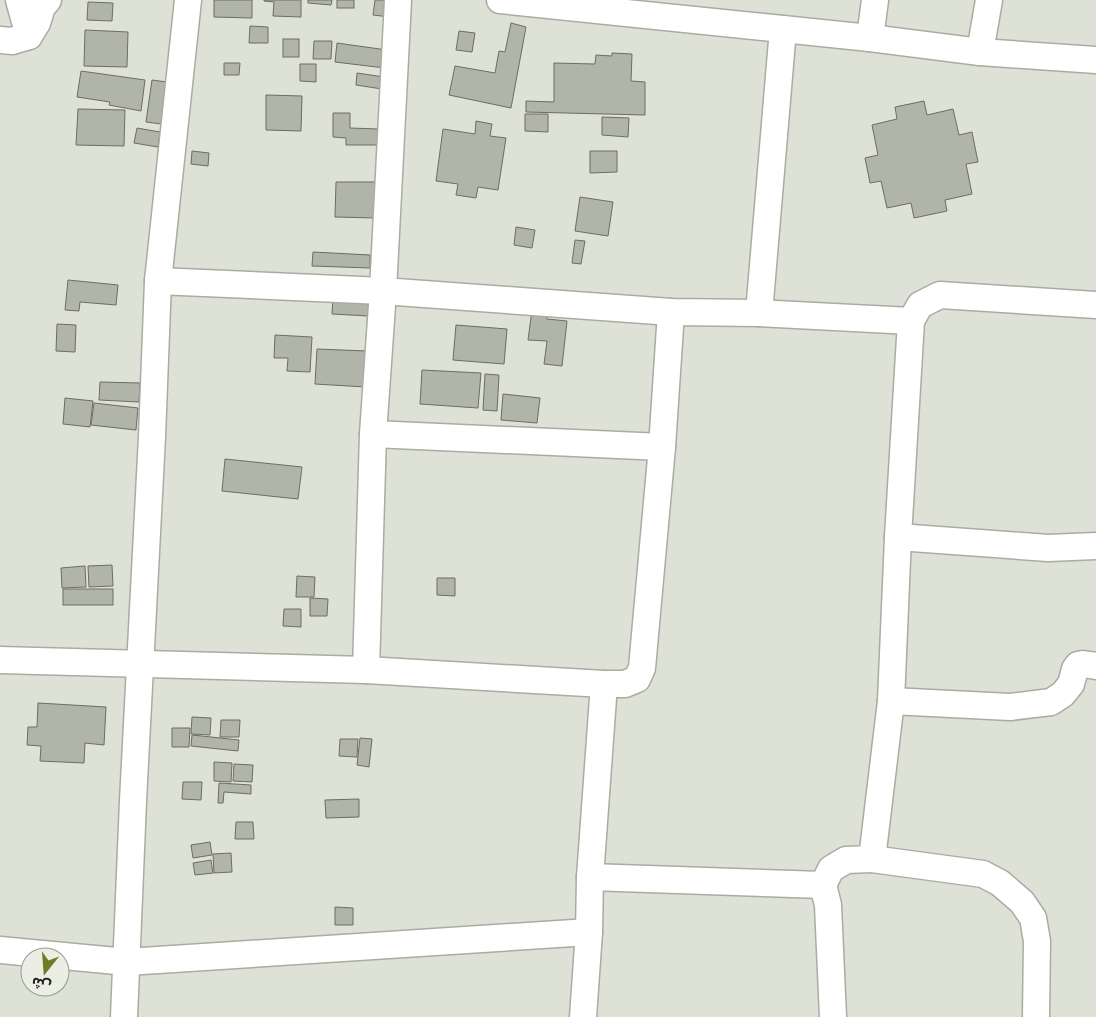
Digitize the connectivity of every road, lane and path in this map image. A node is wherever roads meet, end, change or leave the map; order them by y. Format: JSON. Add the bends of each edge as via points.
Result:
{"nodes":[{"id":1,"x":19,"y":0,"type":"edge"},
{"id":2,"x":48,"y":0,"type":"edge"},
{"id":3,"x":188,"y":0,"type":"edge"},
{"id":4,"x":398,"y":0,"type":"edge"},
{"id":5,"x":500,"y":0,"type":"edge"},
{"id":6,"x":875,"y":0,"type":"edge"},
{"id":7,"x":990,"y":0,"type":"edge"},
{"id":8,"x":783,"y":29,"type":"junction"},
{"id":9,"x":29,"y":36,"type":"junction"},
{"id":10,"x":870,"y":38,"type":"junction"},
{"id":11,"x":0,"y":40,"type":"edge"},
{"id":12,"x":980,"y":52,"type":"junction"},
{"id":13,"x":1096,"y":60,"type":"edge"},
{"id":14,"x":158,"y":281,"type":"junction"},
{"id":15,"x":383,"y":291,"type":"junction"},
{"id":16,"x":1096,"y":305,"type":"edge"},
{"id":17,"x":671,"y":312,"type":"junction"},
{"id":18,"x":759,"y":313,"type":"junction"},
{"id":19,"x":911,"y":321,"type":"junction"},
{"id":20,"x":373,"y":434,"type":"junction"},
{"id":21,"x":662,"y":447,"type":"junction"},
{"id":22,"x":898,"y":537,"type":"junction"},
{"id":23,"x":1096,"y":546,"type":"edge"},
{"id":24,"x":0,"y":660,"type":"edge"},
{"id":25,"x":140,"y":664,"type":"junction"},
{"id":26,"x":1096,"y":666,"type":"edge"},
{"id":27,"x":366,"y":670,"type":"junction"},
{"id":28,"x":604,"y":684,"type":"junction"},
{"id":29,"x":891,"y":701,"type":"junction"},
{"id":30,"x":872,"y":859,"type":"junction"},
{"id":31,"x":590,"y":877,"type":"junction"},
{"id":32,"x":823,"y":885,"type":"junction"},
{"id":33,"x":588,"y":932,"type":"junction"},
{"id":34,"x":0,"y":950,"type":"edge"},
{"id":35,"x":127,"y":962,"type":"junction"},
{"id":36,"x":124,"y":1017,"type":"edge"},
{"id":37,"x":583,"y":1017,"type":"edge"},
{"id":38,"x":833,"y":1017,"type":"edge"},
{"id":39,"x":1036,"y":1017,"type":"edge"}],
"edges":[{"from":1,"to":9,"type":"street"},
{"from":2,"to":9,"type":"street"},
{"from":3,"to":14,"type":"street"},
{"from":4,"to":15,"type":"street"},
{"from":5,"to":8,"type":"street"},
{"from":6,"to":10,"type":"street"},
{"from":7,"to":12,"type":"street"},
{"from":8,"to":10,"type":"street"},
{"from":8,"to":18,"type":"street"},
{"from":9,"to":11,"type":"street","via":[[12,41]]},
{"from":10,"to":12,"type":"street"},
{"from":12,"to":13,"type":"street"},
{"from":14,"to":15,"type":"street"},
{"from":14,"to":25,"type":"street"},
{"from":15,"to":17,"type":"street"},
{"from":15,"to":20,"type":"street"},
{"from":16,"to":19,"type":"street","via":[[940,295],[920,305]]},
{"from":17,"to":18,"type":"street"},
{"from":17,"to":21,"type":"street"},
{"from":18,"to":19,"type":"street"},
{"from":19,"to":22,"type":"street"},
{"from":20,"to":21,"type":"street"},
{"from":20,"to":27,"type":"street"},
{"from":21,"to":28,"type":"street","via":[[642,668],[637,679],[625,684]]},
{"from":22,"to":23,"type":"street","via":[[1048,548]]},
{"from":22,"to":29,"type":"street"},
{"from":24,"to":25,"type":"street"},
{"from":25,"to":27,"type":"street"},
{"from":25,"to":35,"type":"street"},
{"from":26,"to":29,"type":"street","via":[[1078,666],[1071,684],[1051,702],[1010,707]]},
{"from":27,"to":28,"type":"street"},
{"from":28,"to":31,"type":"street"},
{"from":29,"to":30,"type":"street"},
{"from":30,"to":32,"type":"street","via":[[846,860],[831,870]]},
{"from":30,"to":39,"type":"street","via":[[983,874],[1000,883],[1022,902],[1033,918],[1037,941]]},
{"from":31,"to":32,"type":"street"},
{"from":31,"to":33,"type":"street"},
{"from":32,"to":38,"type":"street","via":[[828,905]]},
{"from":33,"to":35,"type":"street"},
{"from":33,"to":37,"type":"street"},
{"from":34,"to":35,"type":"street"},
{"from":35,"to":36,"type":"street"}]}
